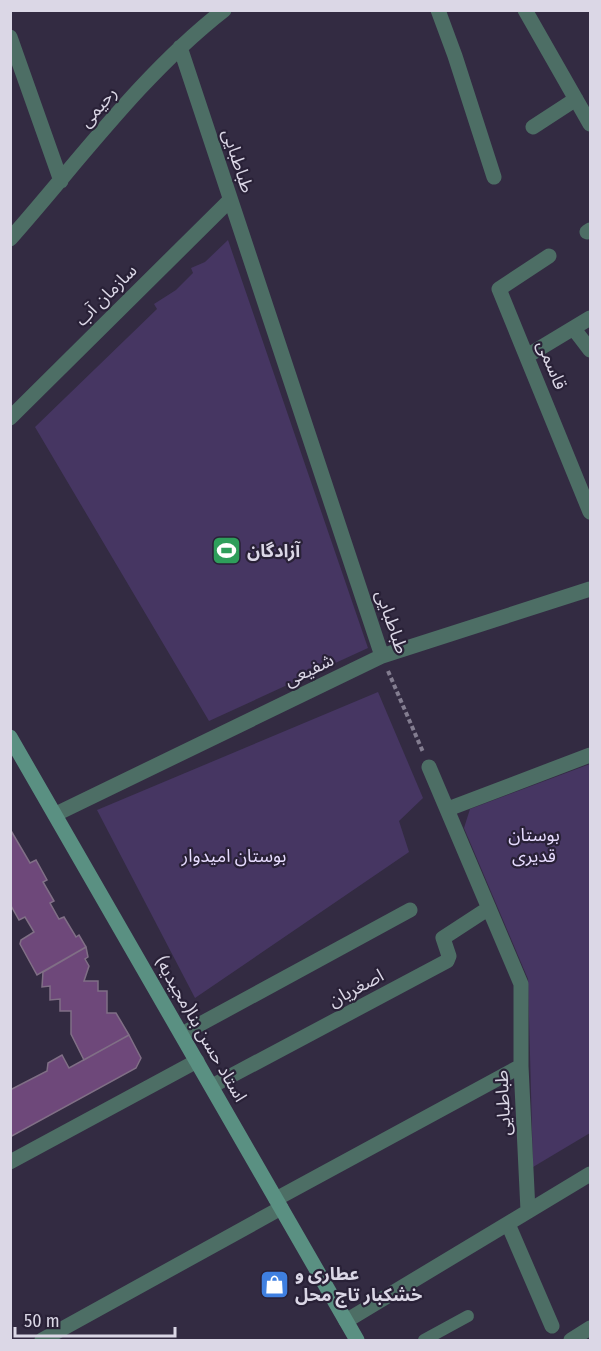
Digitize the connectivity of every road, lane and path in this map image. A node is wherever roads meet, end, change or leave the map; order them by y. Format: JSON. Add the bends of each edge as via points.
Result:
{"nodes":[{"id":1,"x":224,"y":10,"type":"edge"},
{"id":2,"x":438,"y":10,"type":"edge"},
{"id":3,"x":525,"y":10,"type":"edge"},
{"id":4,"x":12,"y":46,"type":"edge"},
{"id":5,"x":180,"y":47,"type":"junction"},
{"id":6,"x":576,"y":99,"type":"junction"},
{"id":7,"x":591,"y":124,"type":"edge"},
{"id":8,"x":533,"y":127,"type":"dead end"},
{"id":9,"x":494,"y":177,"type":"dead end"},
{"id":10,"x":61,"y":181,"type":"junction"},
{"id":11,"x":230,"y":200,"type":"junction"},
{"id":12,"x":10,"y":238,"type":"edge"},
{"id":13,"x":549,"y":255,"type":"dead end"},
{"id":14,"x":591,"y":318,"type":"edge"},
{"id":15,"x":574,"y":329,"type":"junction"},
{"id":16,"x":591,"y":350,"type":"edge"},
{"id":17,"x":527,"y":356,"type":"junction"},
{"id":18,"x":10,"y":418,"type":"edge"},
{"id":19,"x":591,"y":512,"type":"edge"},
{"id":20,"x":591,"y":588,"type":"edge"},
{"id":21,"x":382,"y":656,"type":"junction"},
{"id":22,"x":10,"y":737,"type":"edge"},
{"id":23,"x":591,"y":755,"type":"edge"},
{"id":24,"x":429,"y":766,"type":"joint"},
{"id":25,"x":447,"y":809,"type":"junction"},
{"id":26,"x":56,"y":814,"type":"junction"},
{"id":27,"x":489,"y":908,"type":"junction"},
{"id":28,"x":410,"y":910,"type":"dead end"},
{"id":29,"x":182,"y":1034,"type":"junction"},
{"id":30,"x":197,"y":1061,"type":"junction"},
{"id":31,"x":521,"y":1066,"type":"junction"},
{"id":32,"x":212,"y":1086,"type":"junction"},
{"id":33,"x":10,"y":1162,"type":"edge"},
{"id":34,"x":591,"y":1174,"type":"edge"},
{"id":35,"x":278,"y":1203,"type":"junction"},
{"id":36,"x":528,"y":1211,"type":"junction"},
{"id":37,"x":508,"y":1224,"type":"junction"},
{"id":38,"x":468,"y":1316,"type":"dead end"},
{"id":39,"x":346,"y":1321,"type":"junction"},
{"id":40,"x":552,"y":1326,"type":"dead end"},
{"id":41,"x":591,"y":1328,"type":"edge"},
{"id":42,"x":42,"y":1341,"type":"edge"},
{"id":43,"x":357,"y":1341,"type":"edge"},
{"id":44,"x":424,"y":1341,"type":"edge"},
{"id":45,"x":571,"y":1341,"type":"edge"}],
"edges":[{"from":1,"to":5,"type":"street","name":"رحیمی"},
{"from":2,"to":9,"type":"street"},
{"from":3,"to":6,"type":"street"},
{"from":4,"to":10,"type":"street"},
{"from":5,"to":10,"type":"street","name":"رحیمی"},
{"from":5,"to":11,"type":"street","name":"طباطبایی"},
{"from":6,"to":7,"type":"street"},
{"from":6,"to":8,"type":"street"},
{"from":10,"to":12,"type":"street","name":"رحیمی"},
{"from":11,"to":18,"type":"street","name":"سازمان آب"},
{"from":11,"to":21,"type":"street","name":"طباطبایی"},
{"from":13,"to":17,"type":"street","name":"قاسمی","via":[[498,289]]},
{"from":14,"to":15,"type":"street"},
{"from":15,"to":16,"type":"street"},
{"from":15,"to":17,"type":"street"},
{"from":17,"to":19,"type":"street","name":"قاسمی"},
{"from":20,"to":21,"type":"street","name":"شفیعی"},
{"from":21,"to":24,"type":"path","name":"طباطبایی"},
{"from":21,"to":26,"type":"street","name":"شفیعی"},
{"from":22,"to":26,"type":"main road","name":"استاد حسن بنا(مجیدیه)"},
{"from":23,"to":25,"type":"street"},
{"from":24,"to":25,"type":"street","name":"طباطبایی"},
{"from":25,"to":27,"type":"street","name":"طباطبایی"},
{"from":26,"to":29,"type":"main road","name":"استاد حسن بنا(مجیدیه)"},
{"from":27,"to":31,"type":"street","name":"طباطبایی","via":[[521,984]]},
{"from":27,"to":32,"type":"street","name":"اصغریان","via":[[443,938],[447,961]]},
{"from":28,"to":29,"type":"street"},
{"from":29,"to":30,"type":"main road","name":"استاد حسن بنا(مجیدیه)"},
{"from":30,"to":32,"type":"main road","name":"استاد حسن بنا(مجیدیه)"},
{"from":30,"to":33,"type":"street"},
{"from":31,"to":35,"type":"street"},
{"from":31,"to":36,"type":"street","name":"طباطبایی"},
{"from":32,"to":35,"type":"main road","name":"استاد حسن بنا(مجیدیه)"},
{"from":34,"to":36,"type":"street"},
{"from":35,"to":39,"type":"main road","name":"استاد حسن بنا(مجیدیه)"},
{"from":35,"to":42,"type":"street"},
{"from":36,"to":37,"type":"street"},
{"from":37,"to":39,"type":"street"},
{"from":37,"to":40,"type":"street"},
{"from":38,"to":44,"type":"lane"},
{"from":39,"to":43,"type":"main road","name":"استاد حسن بنا(مجیدیه)"},
{"from":41,"to":45,"type":"street"}]}
